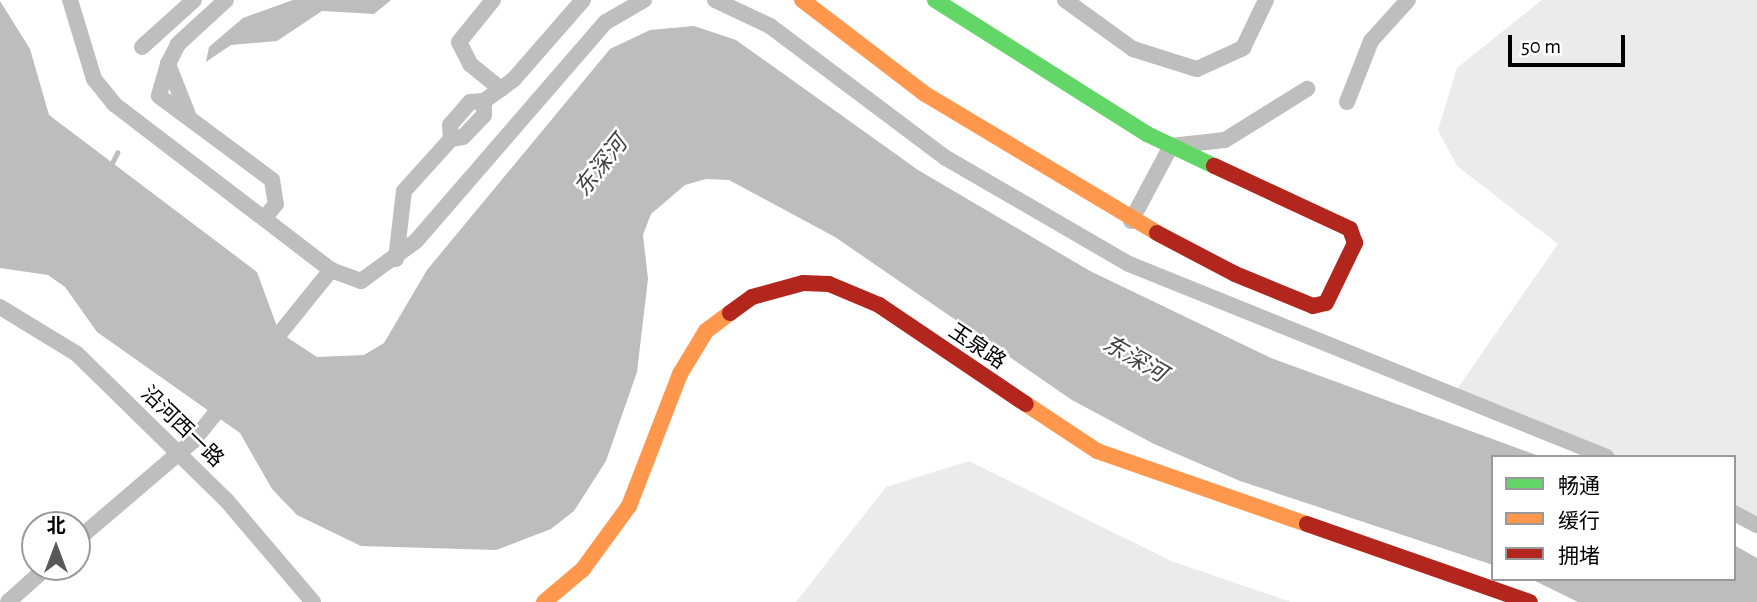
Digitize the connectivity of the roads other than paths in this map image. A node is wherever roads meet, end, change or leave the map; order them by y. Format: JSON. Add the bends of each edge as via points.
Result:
{"nodes":[{"id":1,"x":70,"y":0,"type":"edge"},
{"id":2,"x":194,"y":0,"type":"edge"},
{"id":3,"x":226,"y":0,"type":"edge"},
{"id":4,"x":493,"y":0,"type":"edge"},
{"id":5,"x":583,"y":0,"type":"edge"},
{"id":6,"x":644,"y":0,"type":"edge"},
{"id":7,"x":715,"y":0,"type":"edge"},
{"id":8,"x":802,"y":0,"type":"edge"},
{"id":9,"x":935,"y":0,"type":"edge"},
{"id":10,"x":1065,"y":0,"type":"edge"},
{"id":11,"x":1408,"y":0,"type":"edge"},
{"id":12,"x":1265,"y":1,"type":"edge"},
{"id":13,"x":142,"y":47,"type":"dead end"},
{"id":14,"x":500,"y":89,"type":"junction"},
{"id":15,"x":1307,"y":89,"type":"dead end"},
{"id":16,"x":1347,"y":102,"type":"dead end"},
{"id":17,"x":1171,"y":146,"type":"junction"},
{"id":18,"x":264,"y":219,"type":"junction"},
{"id":19,"x":1130,"y":221,"type":"junction"},
{"id":20,"x":396,"y":259,"type":"junction"},
{"id":21,"x":331,"y":270,"type":"junction"},
{"id":22,"x":0,"y":307,"type":"edge"},
{"id":23,"x":176,"y":451,"type":"junction"},
{"id":24,"x":1602,"y":455,"type":"edge"},
{"id":25,"x":1736,"y":514,"type":"edge"},
{"id":26,"x":1757,"y":525,"type":"edge"},
{"id":27,"x":91,"y":527,"type":"edge"},
{"id":28,"x":31,"y":581,"type":"edge"},
{"id":29,"x":8,"y":602,"type":"edge"},
{"id":30,"x":313,"y":602,"type":"edge"},
{"id":31,"x":544,"y":602,"type":"edge"},
{"id":32,"x":1530,"y":602,"type":"edge"}],
"edges":[{"from":1,"to":18,"type":"street","via":[[94,79],[114,104]]},
{"from":2,"to":13,"type":"street"},
{"from":3,"to":18,"type":"street","via":[[178,44],[167,64],[188,115],[272,180],[276,204]]},
{"from":4,"to":14,"type":"street","via":[[459,42],[470,64]]},
{"from":5,"to":14,"type":"street"},
{"from":6,"to":20,"type":"street","via":[[606,22]]},
{"from":7,"to":24,"type":"street","via":[[770,26],[957,165],[1129,264]]},
{"from":8,"to":19,"type":"street","via":[[925,94]]},
{"from":9,"to":17,"type":"street","via":[[1087,101]]},
{"from":10,"to":12,"type":"street","via":[[1133,49],[1197,69],[1243,48]]},
{"from":11,"to":16,"type":"street","via":[[1371,41]]},
{"from":14,"to":20,"type":"street","via":[[484,101],[477,122],[463,137],[451,139],[404,191]]},
{"from":15,"to":17,"type":"street","via":[[1225,140]]},
{"from":17,"to":19,"type":"street"},
{"from":17,"to":19,"type":"street","via":[[1350,229],[1355,243],[1326,303],[1313,306],[1235,274]]},
{"from":18,"to":21,"type":"street"},
{"from":20,"to":21,"type":"street","via":[[361,281]]},
{"from":21,"to":23,"type":"street","via":[[215,414]]},
{"from":22,"to":23,"type":"street","name":"沿河西一路","via":[[77,354]]},
{"from":23,"to":27,"type":"street"},
{"from":23,"to":30,"type":"street","name":"沿河西一路","via":[[267,544]]},
{"from":25,"to":26,"type":"street"},
{"from":28,"to":29,"type":"street"},
{"from":31,"to":32,"type":"street","name":"玉泉路","via":[[583,569],[629,506],[680,374],[706,331],[752,297],[803,283],[829,284],[879,305],[1097,451]]}]}
